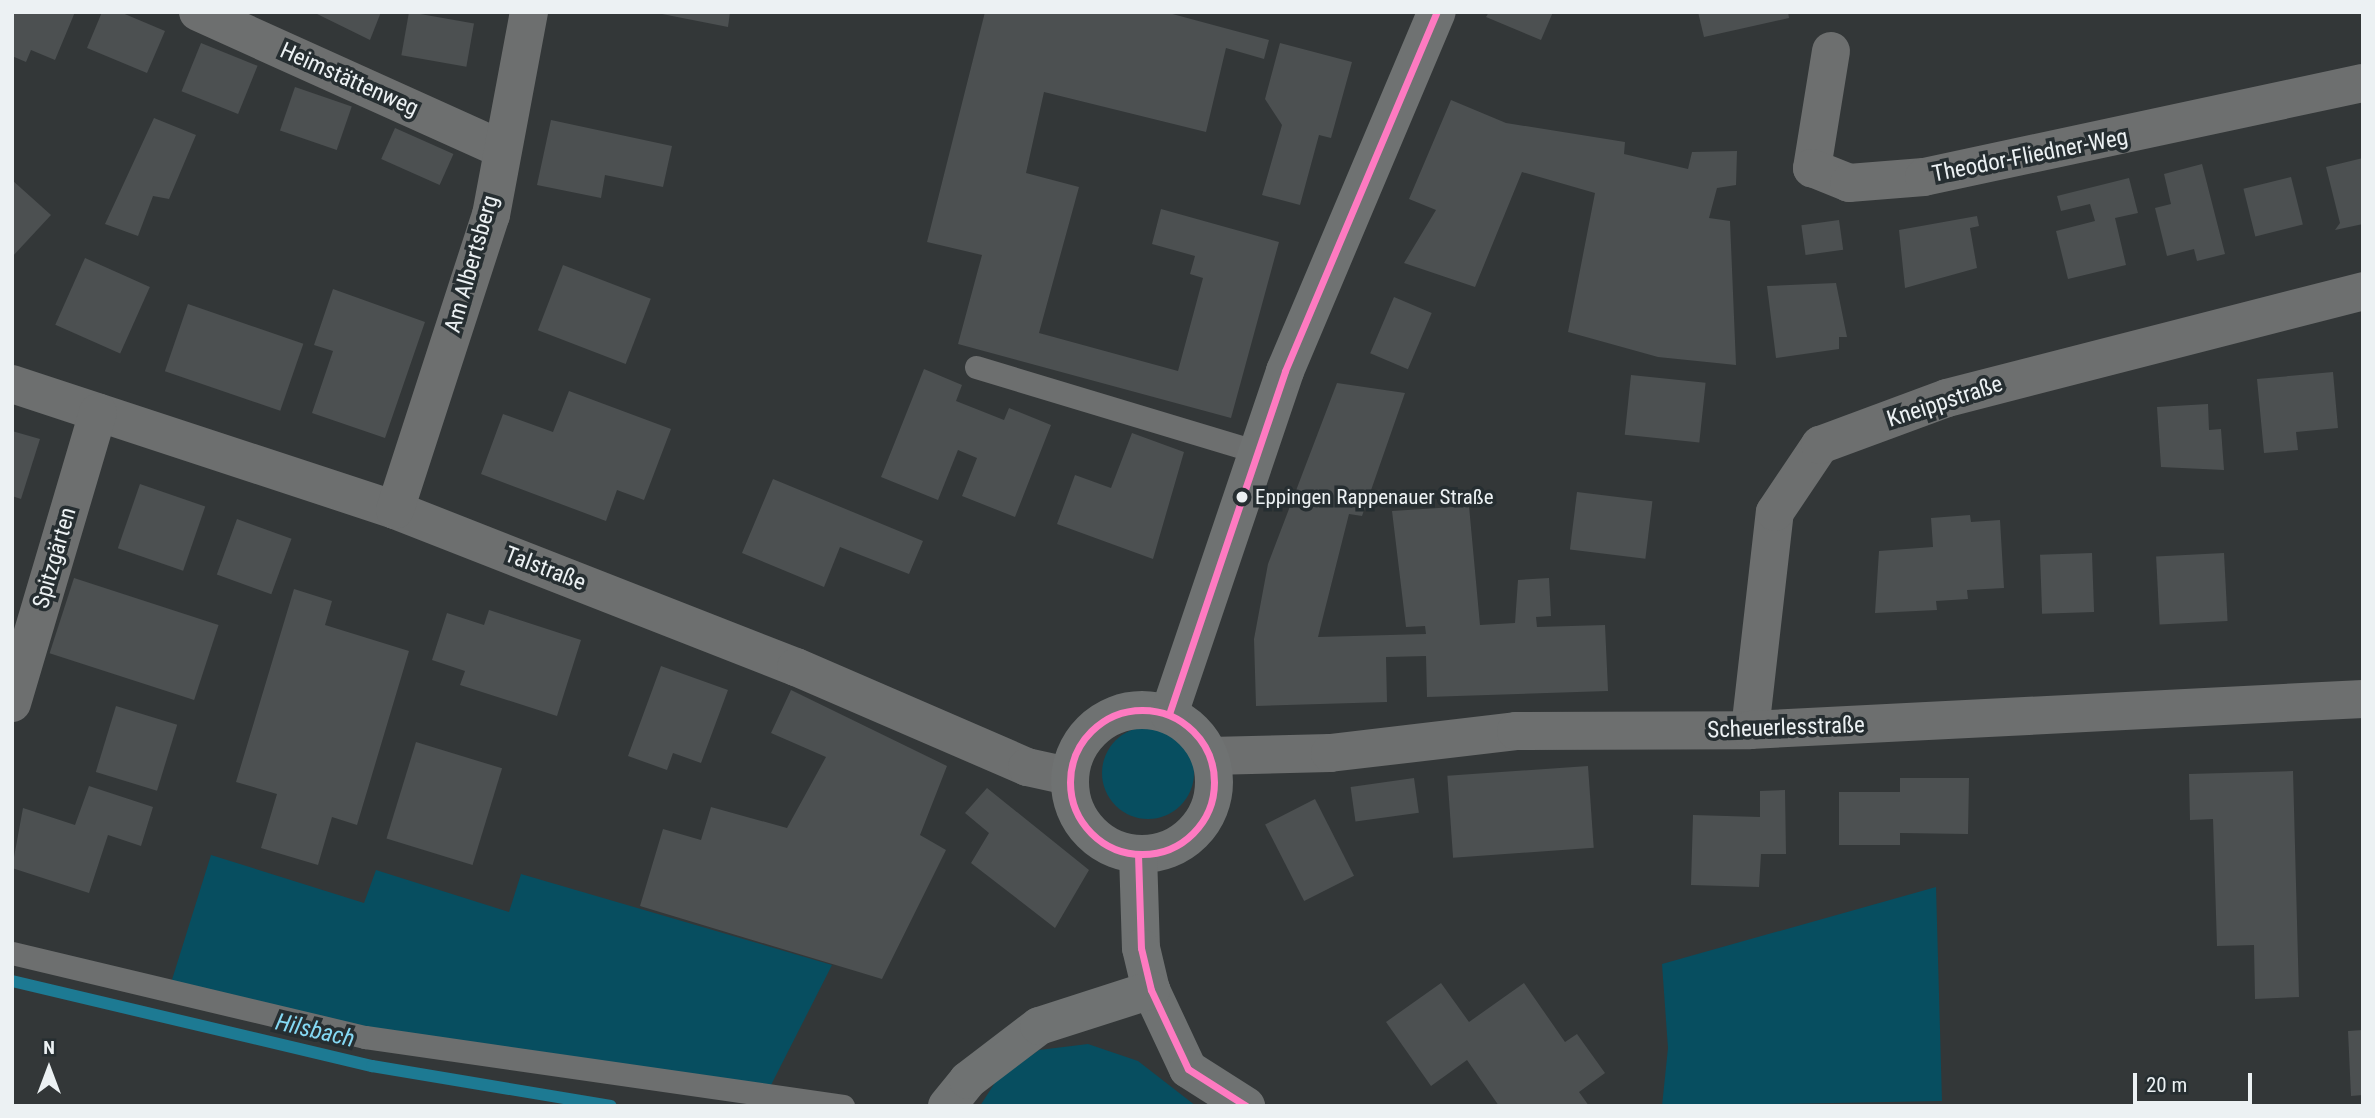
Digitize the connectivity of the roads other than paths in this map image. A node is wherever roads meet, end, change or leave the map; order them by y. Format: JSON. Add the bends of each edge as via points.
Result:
{"nodes":[{"id":1,"x":198,"y":12,"type":"edge"},
{"id":2,"x":529,"y":12,"type":"edge"},
{"id":3,"x":1437,"y":12,"type":"edge"},
{"id":4,"x":1831,"y":51,"type":"dead end"},
{"id":5,"x":2363,"y":83,"type":"edge"},
{"id":6,"x":499,"y":148,"type":"junction"},
{"id":7,"x":2363,"y":290,"type":"edge"},
{"id":8,"x":976,"y":367,"type":"dead end"},
{"id":9,"x":12,"y":384,"type":"edge"},
{"id":10,"x":98,"y":412,"type":"junction"},
{"id":11,"x":1260,"y":453,"type":"junction"},
{"id":12,"x":395,"y":510,"type":"junction"},
{"id":13,"x":2363,"y":699,"type":"edge"},
{"id":14,"x":12,"y":703,"type":"edge"},
{"id":15,"x":1169,"y":714,"type":"junction"},
{"id":16,"x":1750,"y":730,"type":"junction"},
{"id":17,"x":1210,"y":756,"type":"junction"},
{"id":18,"x":1068,"y":776,"type":"junction"},
{"id":19,"x":1138,"y":854,"type":"junction"},
{"id":20,"x":12,"y":953,"type":"edge"},
{"id":21,"x":1151,"y":990,"type":"junction"},
{"id":22,"x":843,"y":1106,"type":"edge"},
{"id":23,"x":947,"y":1106,"type":"edge"},
{"id":24,"x":1246,"y":1106,"type":"edge"}],
"edges":[{"from":1,"to":6,"type":"street","name":"Heimstättenweg"},
{"from":2,"to":6,"type":"street","name":"Am Albertsberg"},
{"from":3,"to":11,"type":"street","via":[[1342,226]]},
{"from":4,"to":5,"type":"street","name":"Theodor-Fliedner-Weg","via":[[1812,167],[1849,183],[1924,177]]},
{"from":6,"to":12,"type":"street","name":"Am Albertsberg","via":[[491,215]]},
{"from":7,"to":16,"type":"street","name":"Kneippstraße","via":[[1948,398],[1820,445],[1775,512]]},
{"from":8,"to":11,"type":"lane"},
{"from":9,"to":10,"type":"street","name":"Talstraße"},
{"from":10,"to":12,"type":"street","name":"Talstraße"},
{"from":10,"to":14,"type":"street","name":"Spitzgärten"},
{"from":11,"to":15,"type":"street"},
{"from":12,"to":18,"type":"street","name":"Talstraße","via":[[796,667],[1027,767]]},
{"from":13,"to":16,"type":"street","name":"Scheuerlesstraße"},
{"from":15,"to":17,"type":"street","via":[[1190,727]]},
{"from":15,"to":18,"type":"street","via":[[1145,709],[1104,720],[1076,750]]},
{"from":16,"to":17,"type":"street","name":"Scheuerlesstraße","via":[[1516,731],[1330,753]]},
{"from":17,"to":19,"type":"street","via":[[1214,783],[1202,824],[1184,841]]},
{"from":18,"to":19,"type":"street","via":[[1083,825],[1117,850]]},
{"from":19,"to":21,"type":"street","via":[[1141,948]]},
{"from":20,"to":22,"type":"lane","via":[[365,1037]]},
{"from":21,"to":23,"type":"street","via":[[1039,1026],[968,1080]]},
{"from":21,"to":24,"type":"street","via":[[1188,1069]]}]}
